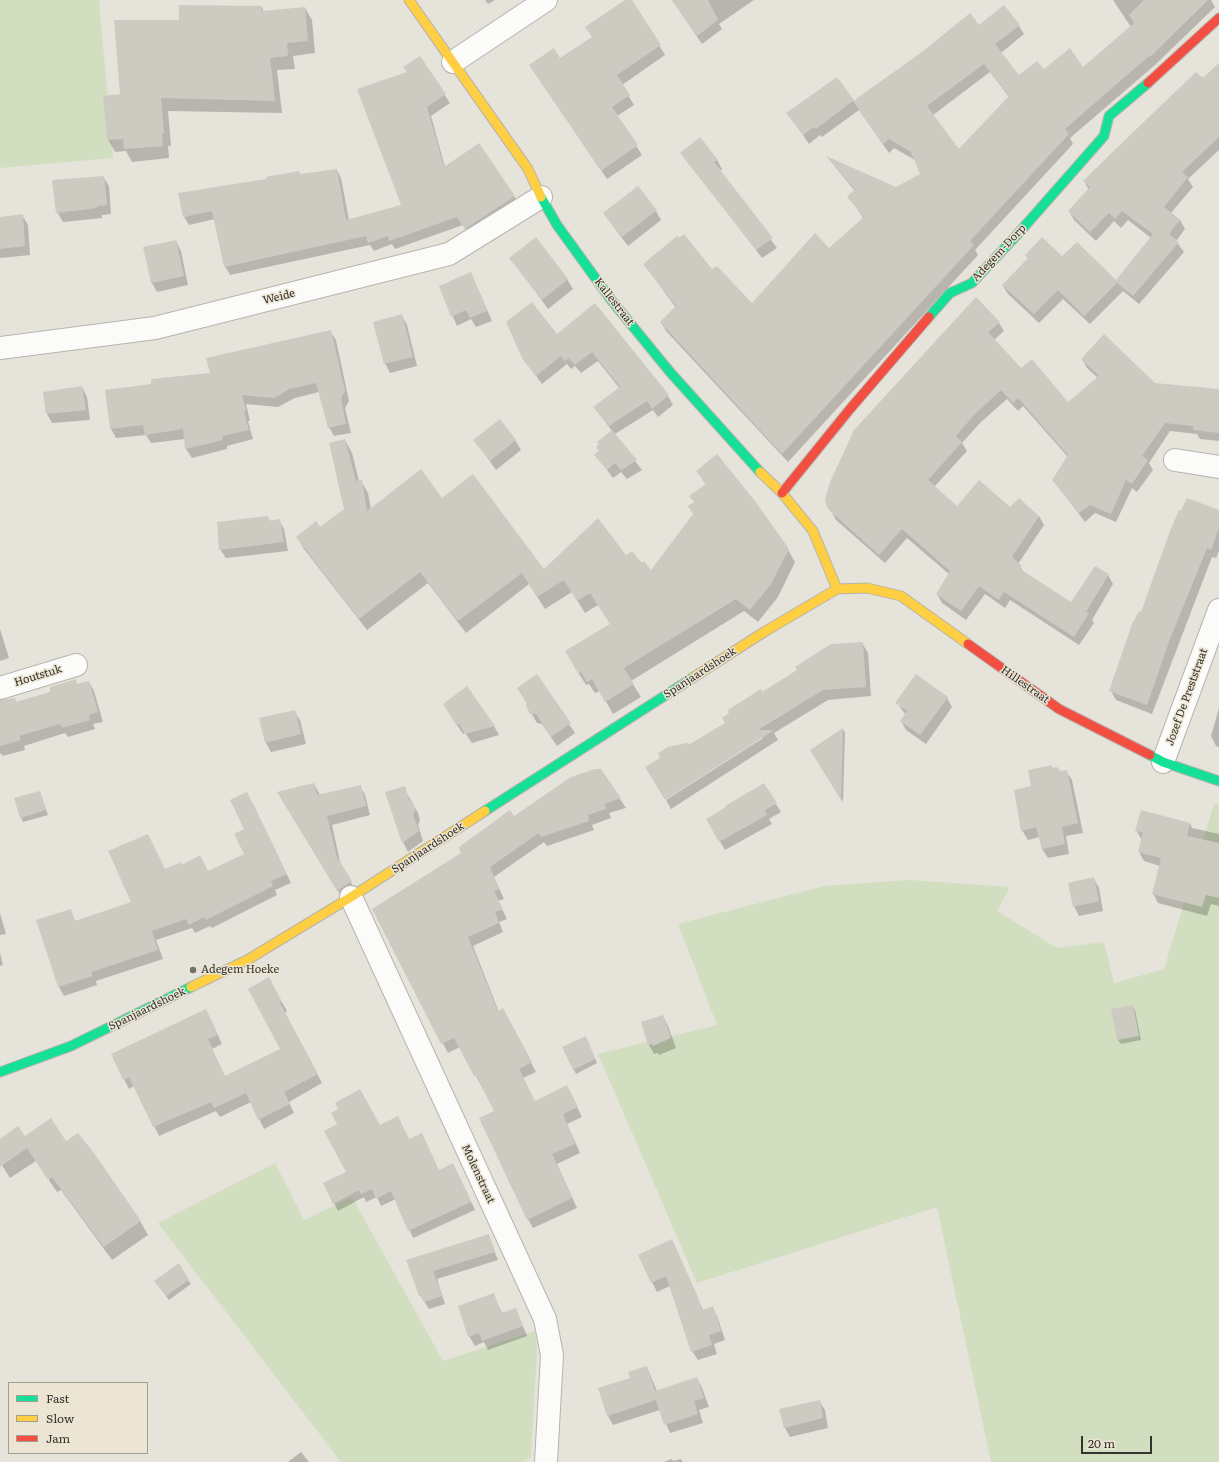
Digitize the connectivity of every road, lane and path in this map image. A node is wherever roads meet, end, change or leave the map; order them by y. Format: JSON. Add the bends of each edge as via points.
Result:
{"nodes":[{"id":1,"x":409,"y":0,"type":"edge"},
{"id":2,"x":546,"y":0,"type":"edge"},
{"id":3,"x":1219,"y":18,"type":"edge"},
{"id":4,"x":454,"y":62,"type":"junction"},
{"id":5,"x":541,"y":197,"type":"junction"},
{"id":6,"x":0,"y":348,"type":"edge"},
{"id":7,"x":1175,"y":460,"type":"dead end"},
{"id":8,"x":1219,"y":466,"type":"edge"},
{"id":9,"x":782,"y":493,"type":"junction"},
{"id":10,"x":837,"y":589,"type":"junction"},
{"id":11,"x":1219,"y":610,"type":"edge"},
{"id":12,"x":76,"y":665,"type":"dead end"},
{"id":13,"x":0,"y":688,"type":"edge"},
{"id":14,"x":1163,"y":762,"type":"junction"},
{"id":15,"x":1219,"y":781,"type":"edge"},
{"id":16,"x":351,"y":897,"type":"junction"},
{"id":17,"x":0,"y":1072,"type":"edge"},
{"id":18,"x":546,"y":1462,"type":"edge"}],
"edges":[{"from":1,"to":4,"type":"street","name":"Kallestraat"},
{"from":2,"to":4,"type":"street"},
{"from":3,"to":9,"type":"street","name":"Adegem-Dorp","via":[[1108,116],[1104,136],[972,283],[950,293]]},
{"from":4,"to":5,"type":"street","name":"Kallestraat","via":[[528,169]]},
{"from":5,"to":6,"type":"street","name":"Weide","via":[[449,254],[155,328]]},
{"from":5,"to":9,"type":"street","name":"Kallestraat","via":[[557,224],[612,301],[670,372]]},
{"from":7,"to":8,"type":"street"},
{"from":9,"to":10,"type":"street","name":"Kallestraat","via":[[813,531]]},
{"from":10,"to":14,"type":"street","name":"Hillestraat","via":[[867,588],[901,596],[1059,709]]},
{"from":10,"to":16,"type":"street","name":"Spanjaardshoek","via":[[764,632]]},
{"from":11,"to":14,"type":"street","name":"Jozef De Preststraat"},
{"from":12,"to":13,"type":"street","name":"Houtstuk"},
{"from":14,"to":15,"type":"street","name":"Hillestraat"},
{"from":16,"to":17,"type":"street","name":"Spanjaardshoek","via":[[249,959],[71,1046]]},
{"from":16,"to":18,"type":"street","name":"Molenstraat","via":[[545,1319],[552,1355]]}]}
